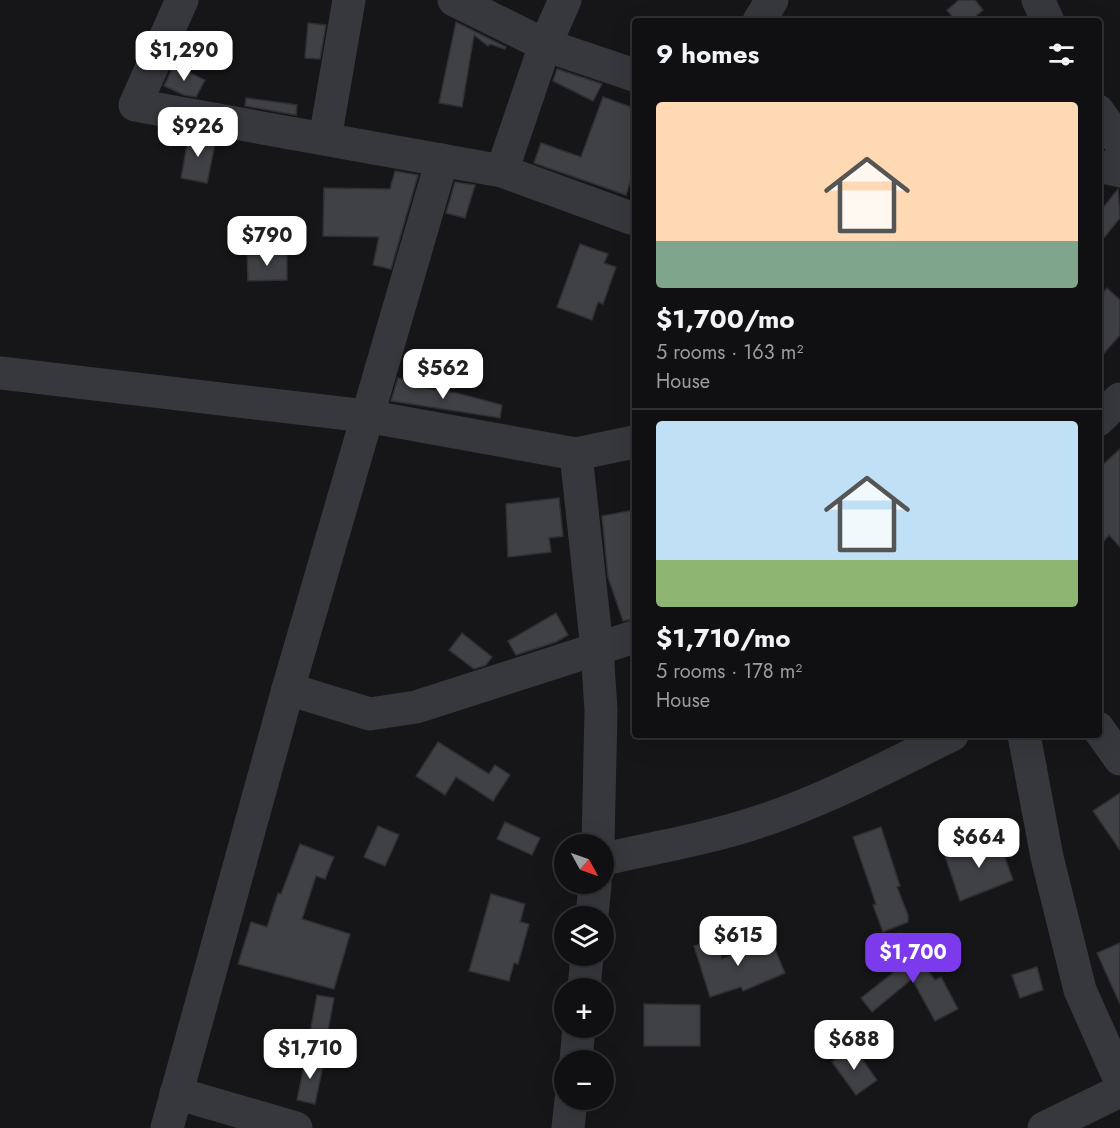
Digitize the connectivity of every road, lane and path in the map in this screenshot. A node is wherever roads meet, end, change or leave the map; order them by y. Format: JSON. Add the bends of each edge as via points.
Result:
{"nodes":[{"id":1,"x":182,"y":0,"type":"edge"},
{"id":2,"x":349,"y":0,"type":"edge"},
{"id":3,"x":454,"y":0,"type":"edge"},
{"id":4,"x":565,"y":0,"type":"edge"},
{"id":5,"x":772,"y":0,"type":"edge"},
{"id":6,"x":1038,"y":0,"type":"edge"},
{"id":7,"x":761,"y":18,"type":"edge"},
{"id":8,"x":1047,"y":18,"type":"edge"},
{"id":9,"x":545,"y":45,"type":"junction"},
{"id":10,"x":632,"y":74,"type":"edge"},
{"id":11,"x":1102,"y":117,"type":"edge"},
{"id":12,"x":325,"y":139,"type":"junction"},
{"id":13,"x":1120,"y":142,"type":"edge"},
{"id":14,"x":441,"y":160,"type":"junction"},
{"id":15,"x":1102,"y":167,"type":"edge"},
{"id":16,"x":502,"y":171,"type":"junction"},
{"id":17,"x":1120,"y":171,"type":"edge"},
{"id":18,"x":631,"y":218,"type":"dead end"},
{"id":19,"x":0,"y":373,"type":"edge"},
{"id":20,"x":1120,"y":399,"type":"edge"},
{"id":21,"x":366,"y":416,"type":"junction"},
{"id":22,"x":1102,"y":416,"type":"edge"},
{"id":23,"x":632,"y":442,"type":"edge"},
{"id":24,"x":576,"y":454,"type":"junction"},
{"id":25,"x":632,"y":638,"type":"edge"},
{"id":26,"x":597,"y":649,"type":"junction"},
{"id":27,"x":288,"y":690,"type":"junction"},
{"id":28,"x":1102,"y":734,"type":"edge"},
{"id":29,"x":946,"y":738,"type":"edge"},
{"id":30,"x":1025,"y":738,"type":"edge"},
{"id":31,"x":1120,"y":759,"type":"edge"},
{"id":32,"x":598,"y":834,"type":"edge"},
{"id":33,"x":614,"y":857,"type":"edge"},
{"id":34,"x":1120,"y":1080,"type":"edge"},
{"id":35,"x":1120,"y":1091,"type":"edge"},
{"id":36,"x":176,"y":1093,"type":"junction"},
{"id":37,"x":570,"y":1110,"type":"edge"},
{"id":38,"x":167,"y":1128,"type":"edge"},
{"id":39,"x":296,"y":1128,"type":"edge"},
{"id":40,"x":568,"y":1128,"type":"edge"},
{"id":41,"x":1044,"y":1128,"type":"edge"}],
"edges":[{"from":1,"to":12,"type":"street","via":[[135,105]]},
{"from":2,"to":12,"type":"street"},
{"from":3,"to":9,"type":"street"},
{"from":4,"to":9,"type":"street"},
{"from":5,"to":7,"type":"street"},
{"from":6,"to":8,"type":"street"},
{"from":9,"to":10,"type":"street"},
{"from":9,"to":16,"type":"street"},
{"from":11,"to":13,"type":"street"},
{"from":12,"to":14,"type":"street"},
{"from":14,"to":16,"type":"street"},
{"from":14,"to":21,"type":"street"},
{"from":15,"to":17,"type":"street"},
{"from":16,"to":18,"type":"street"},
{"from":19,"to":21,"type":"street"},
{"from":20,"to":22,"type":"street"},
{"from":21,"to":24,"type":"street"},
{"from":21,"to":27,"type":"street"},
{"from":23,"to":24,"type":"street"},
{"from":24,"to":26,"type":"street"},
{"from":25,"to":26,"type":"street"},
{"from":26,"to":27,"type":"street","via":[[416,707],[370,714]]},
{"from":26,"to":32,"type":"street","via":[[601,710]]},
{"from":27,"to":36,"type":"street"},
{"from":28,"to":31,"type":"street"},
{"from":29,"to":33,"type":"street","via":[[810,803],[755,824]]},
{"from":30,"to":34,"type":"street","via":[[1047,857],[1080,990]]},
{"from":35,"to":41,"type":"street"},
{"from":36,"to":38,"type":"street"},
{"from":36,"to":39,"type":"street"},
{"from":37,"to":40,"type":"street"}]}
